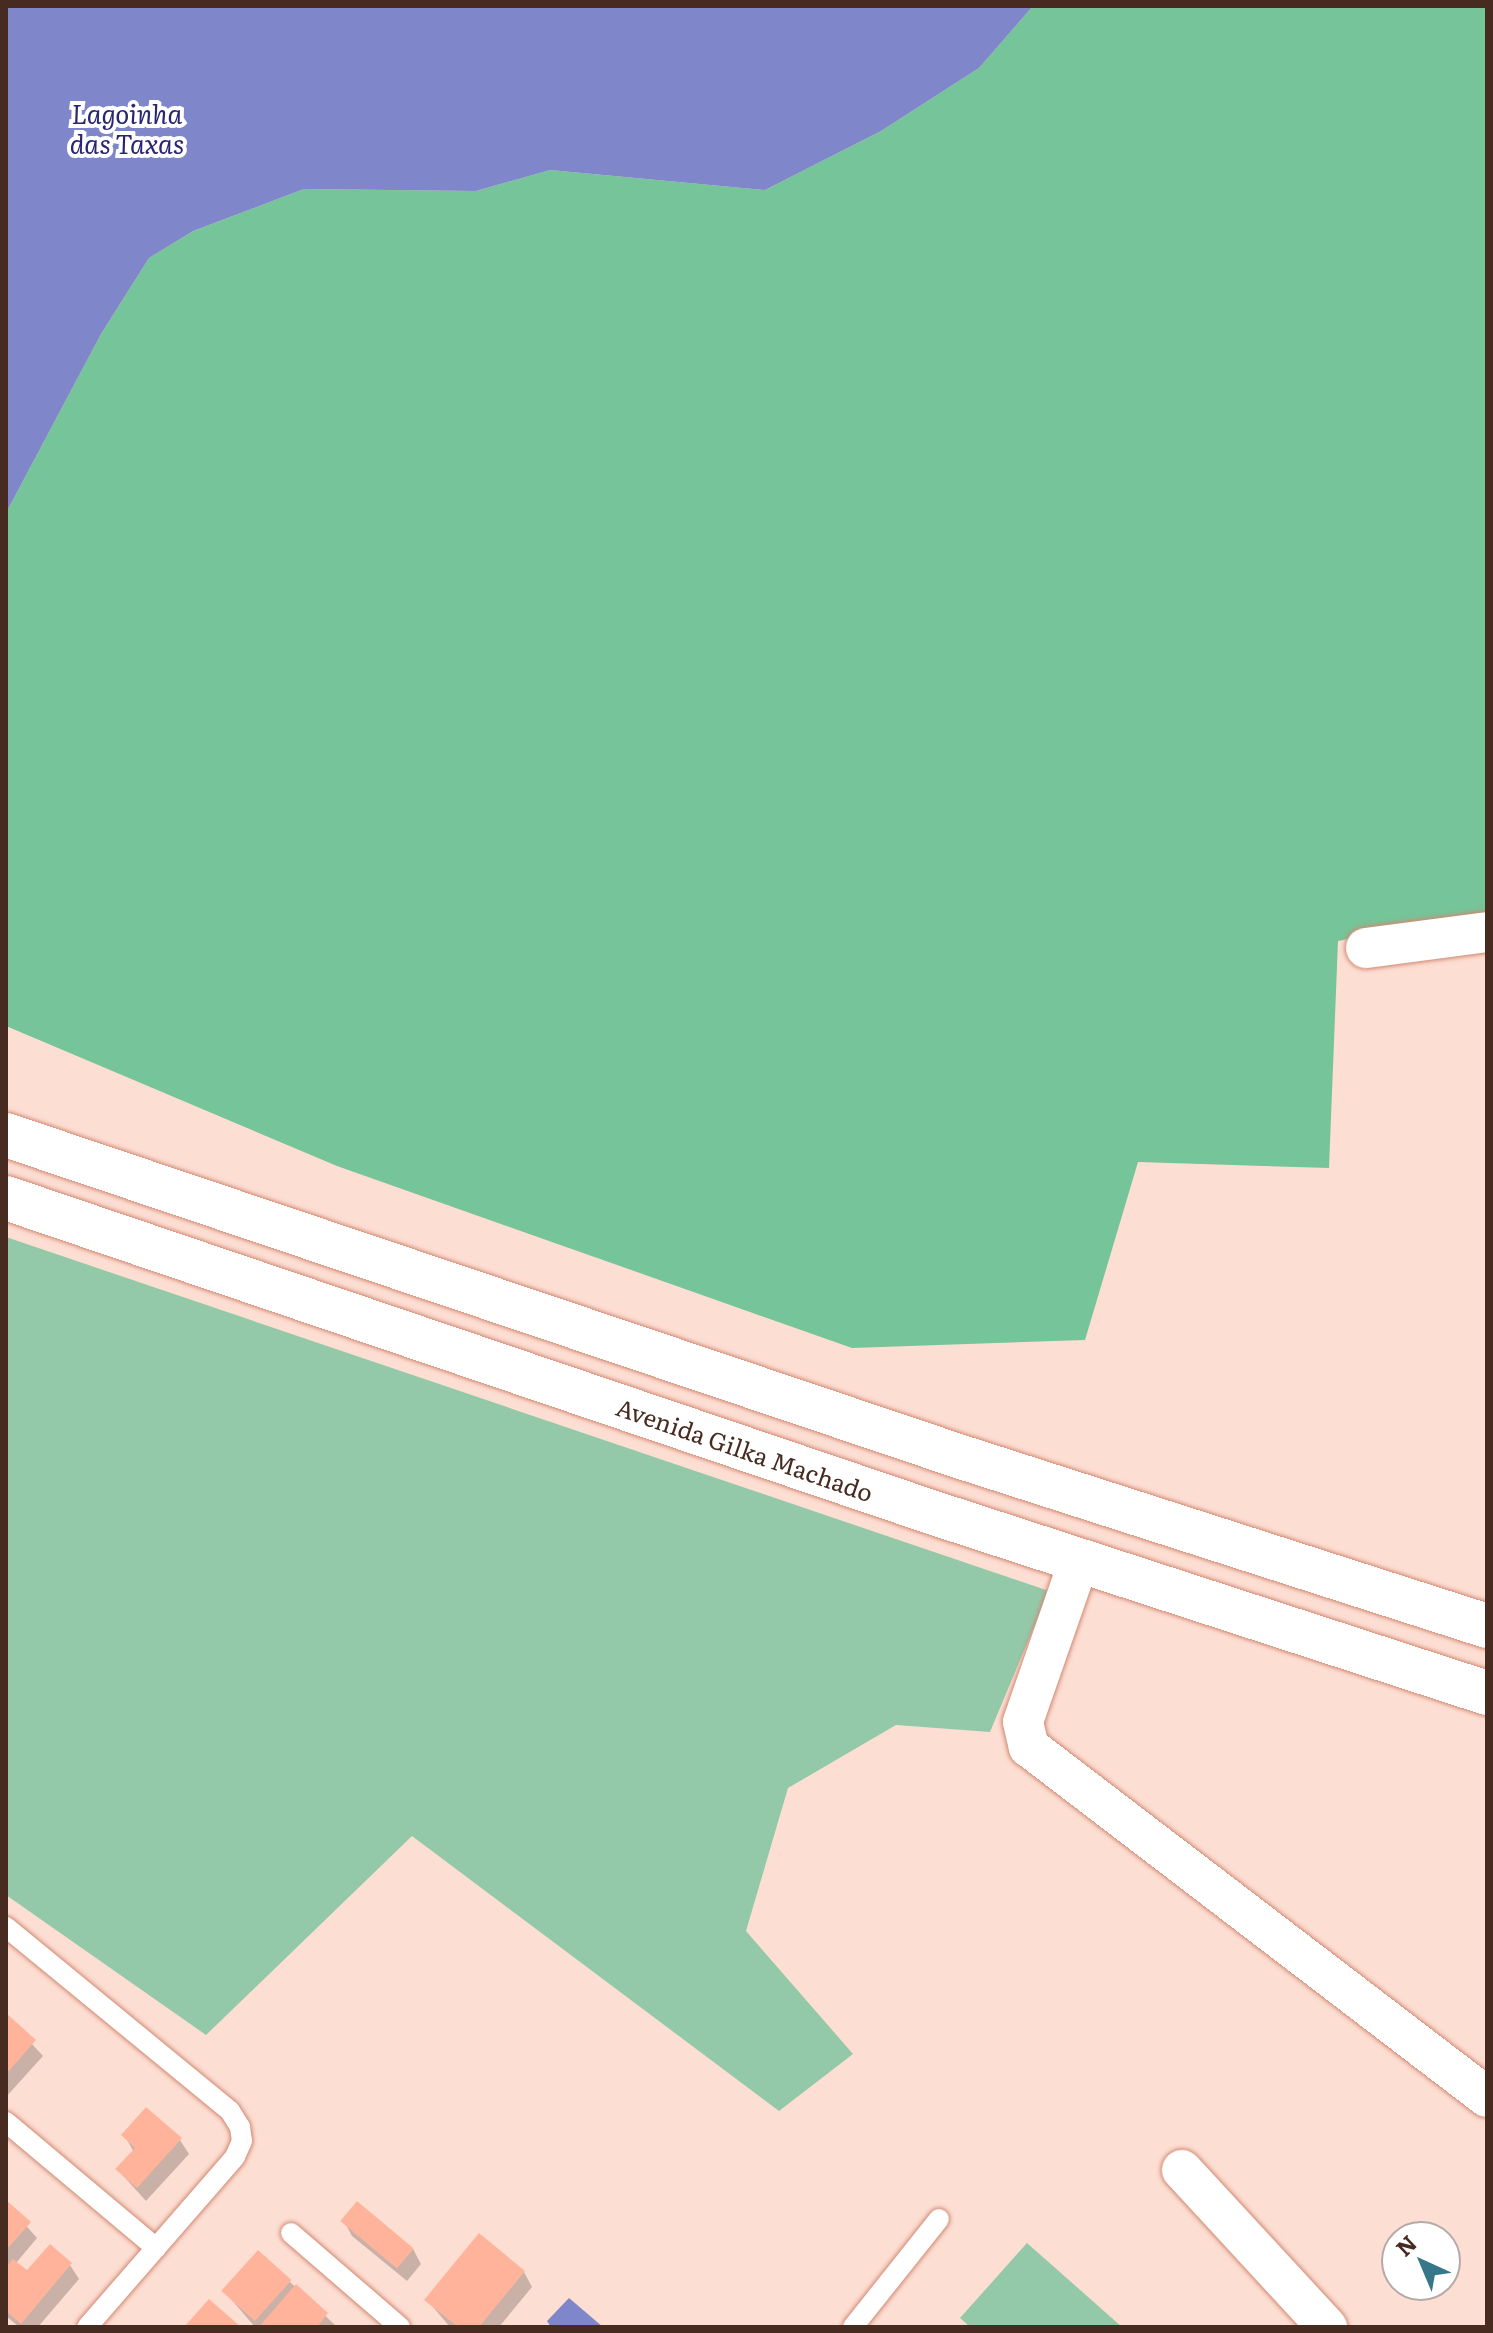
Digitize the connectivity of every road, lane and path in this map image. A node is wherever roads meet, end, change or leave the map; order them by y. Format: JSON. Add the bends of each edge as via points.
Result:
{"nodes":[{"id":1,"x":1487,"y":932,"type":"edge"},
{"id":2,"x":1366,"y":948,"type":"dead end"},
{"id":3,"x":6,"y":1135,"type":"edge"},
{"id":4,"x":6,"y":1198,"type":"edge"},
{"id":5,"x":955,"y":1455,"type":"junction"},
{"id":6,"x":934,"y":1513,"type":"junction"},
{"id":7,"x":1079,"y":1561,"type":"junction"},
{"id":8,"x":1487,"y":1626,"type":"edge"},
{"id":9,"x":1487,"y":1693,"type":"edge"},
{"id":10,"x":6,"y":1927,"type":"edge"},
{"id":11,"x":1487,"y":2097,"type":"edge"},
{"id":12,"x":6,"y":2122,"type":"edge"},
{"id":13,"x":1182,"y":2170,"type":"dead end"},
{"id":14,"x":939,"y":2219,"type":"dead end"},
{"id":15,"x":291,"y":2233,"type":"dead end"},
{"id":16,"x":156,"y":2248,"type":"junction"},
{"id":17,"x":87,"y":2327,"type":"edge"},
{"id":18,"x":400,"y":2327,"type":"edge"},
{"id":19,"x":853,"y":2327,"type":"edge"},
{"id":20,"x":1327,"y":2327,"type":"edge"}],
"edges":[{"from":1,"to":2,"type":"street"},
{"from":3,"to":5,"type":"street"},
{"from":4,"to":6,"type":"street","name":"Avenida Gilka Machado"},
{"from":5,"to":6,"type":"street"},
{"from":5,"to":8,"type":"street"},
{"from":6,"to":7,"type":"street","name":"Avenida Gilka Machado"},
{"from":7,"to":9,"type":"street","name":"Avenida Gilka Machado"},
{"from":7,"to":11,"type":"street","via":[[1023,1722],[1029,1747]]},
{"from":10,"to":16,"type":"lane","via":[[230,2111],[240,2127],[235,2157]]},
{"from":12,"to":16,"type":"lane"},
{"from":13,"to":20,"type":"street"},
{"from":14,"to":19,"type":"lane"},
{"from":15,"to":18,"type":"lane"},
{"from":16,"to":17,"type":"lane"}]}
